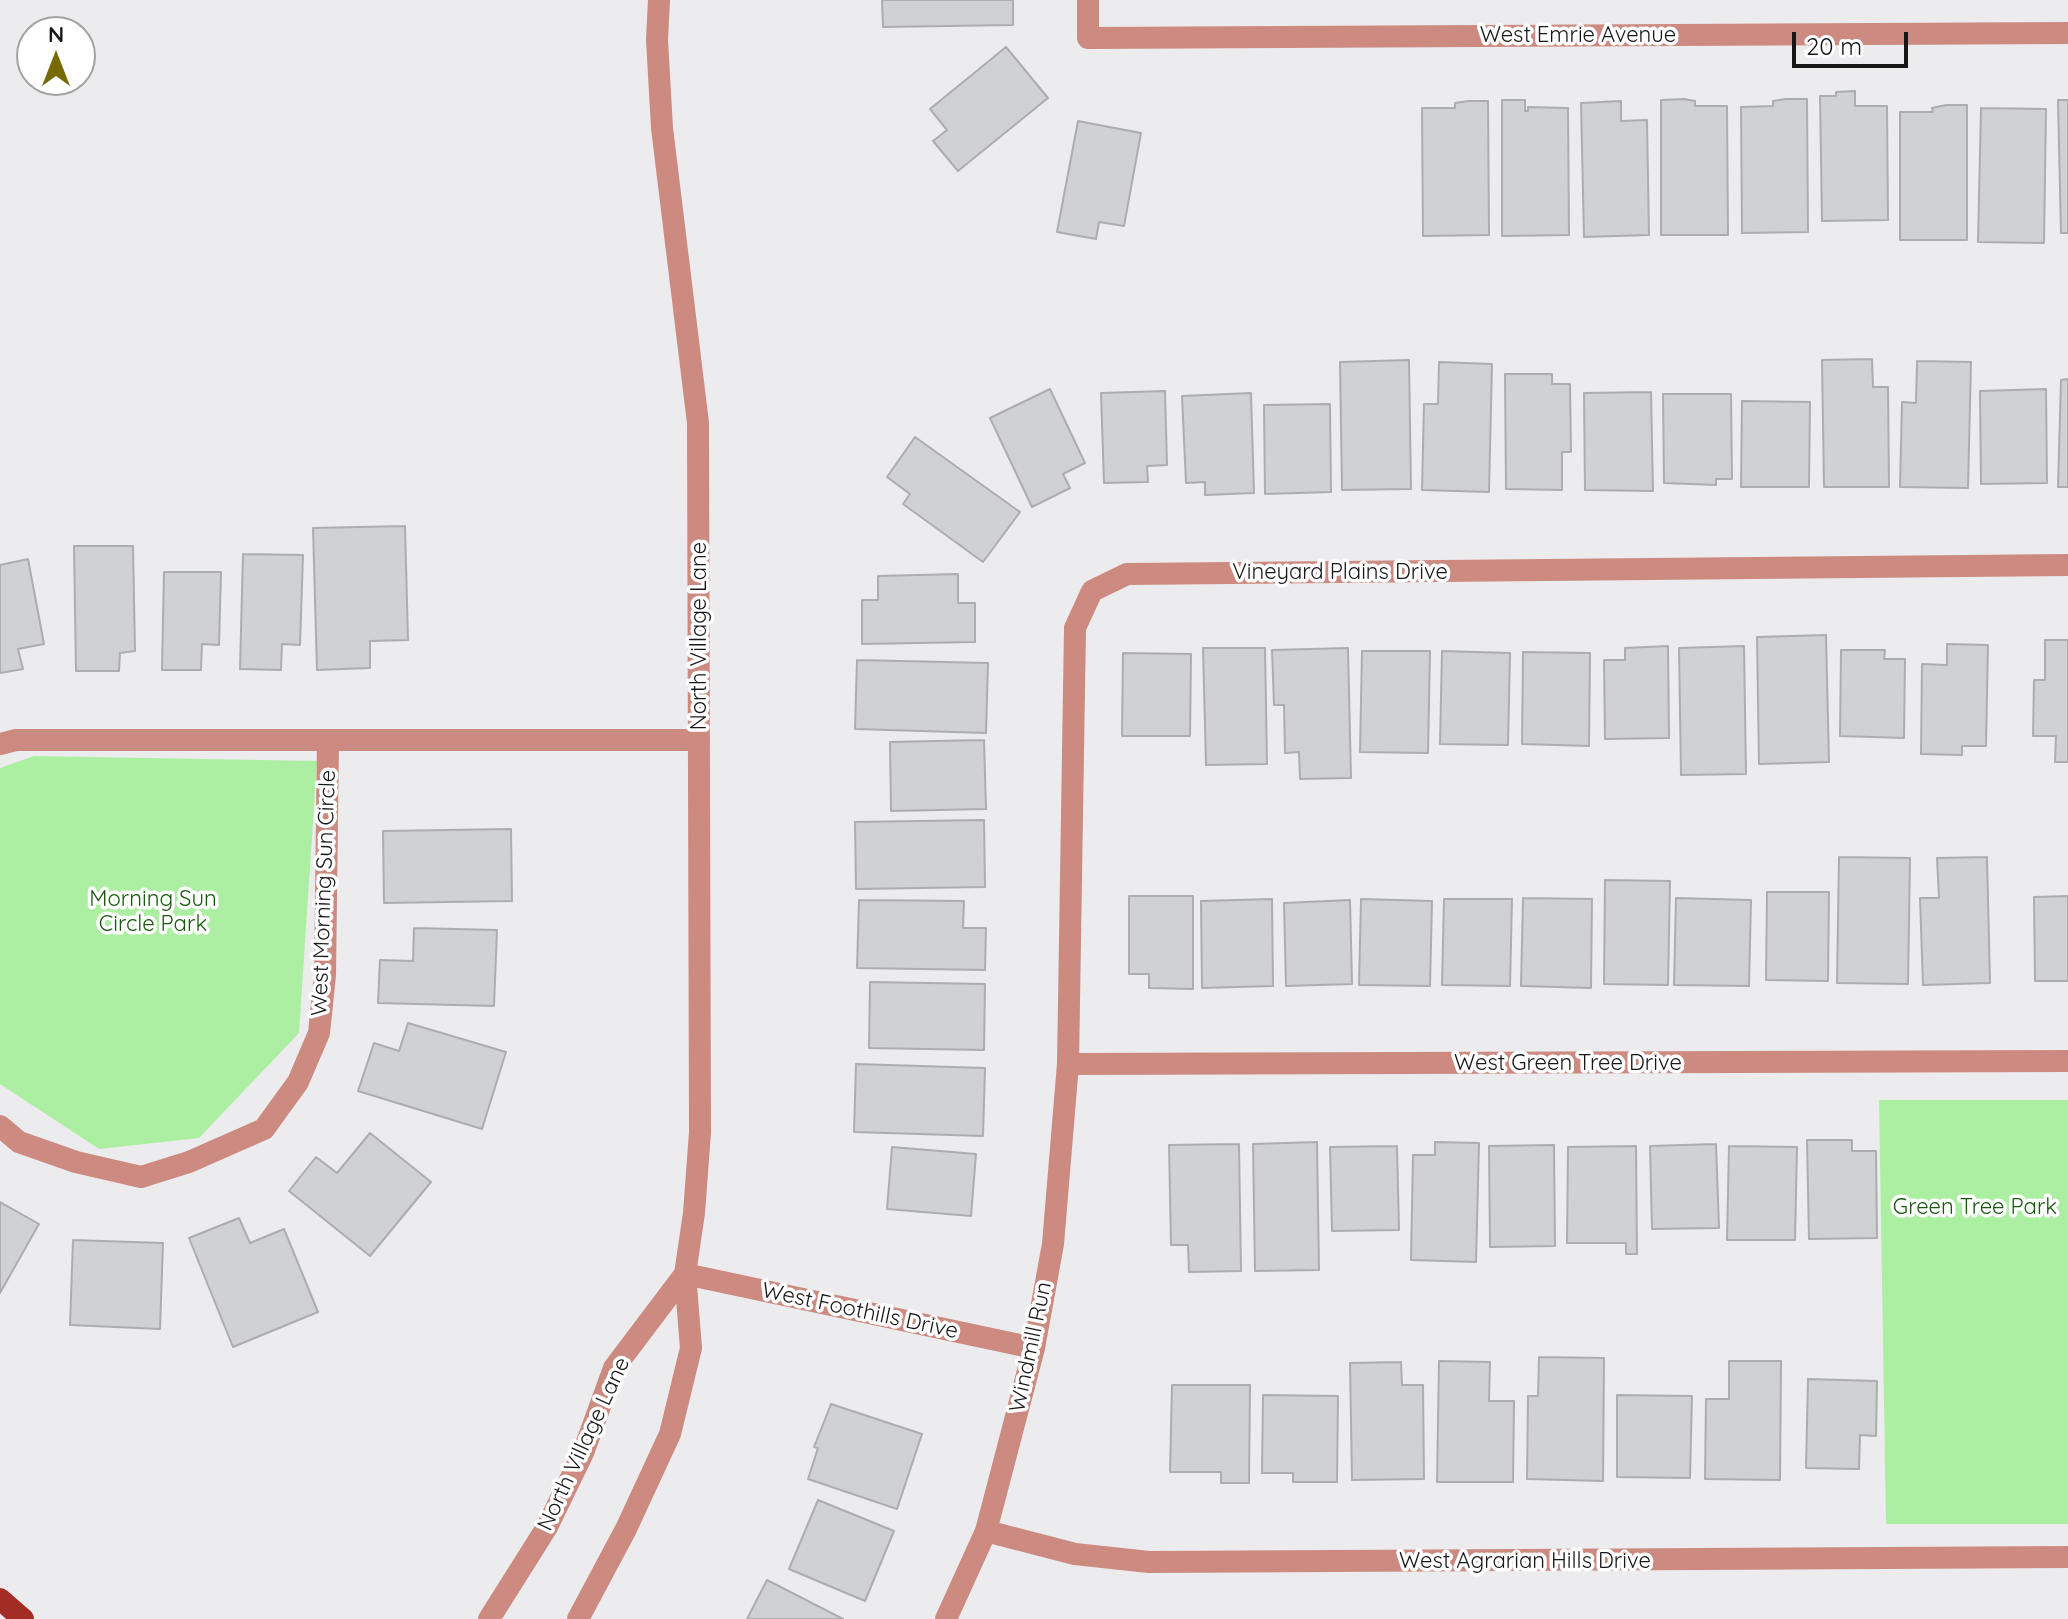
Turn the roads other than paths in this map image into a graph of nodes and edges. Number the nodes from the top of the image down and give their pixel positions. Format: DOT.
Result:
graph roads {
  1 [pos="659,0"];
  2 [pos="1088,0"];
  3 [pos="2068,33"];
  4 [pos="2068,565"];
  5 [pos="328,740"];
  6 [pos="699,740"];
  7 [pos="0,744"];
  8 [pos="2068,1061"];
  9 [pos="1068,1064"];
  10 [pos="0,1126"];
  11 [pos="685,1274"];
  12 [pos="1034,1348"];
  13 [pos="986,1531"];
  14 [pos="2068,1557"];
  15 [pos="0,1599"];
  16 [pos="23,1619"];
  17 [pos="489,1619"];
  18 [pos="578,1619"];
  19 [pos="946,1619"];
  1 -- 6 [label="street, North Village Lane"];
  2 -- 3 [label="street, West Emrie Avenue"];
  4 -- 9 [label="street, Vineyard Plains Drive"];
  5 -- 6 [label="street, West Morning Sun Circle"];
  5 -- 7 [label="street, West Morning Sun Circle"];
  5 -- 10 [label="street, West Morning Sun Circle"];
  6 -- 11 [label="street, North Village Lane"];
  8 -- 9 [label="street, West Green Tree Drive"];
  9 -- 12 [label="street, Windmill Run"];
  11 -- 12 [label="street, West Foothills Drive"];
  11 -- 17 [label="street, North Village Lane"];
  11 -- 18 [label="street, North Village Lane"];
  12 -- 13 [label="street, Windmill Run"];
  13 -- 14 [label="street, West Agrarian Hills Drive"];
  13 -- 19 [label="street, Windmill Run"];
  15 -- 16 [label="main road"];
}
